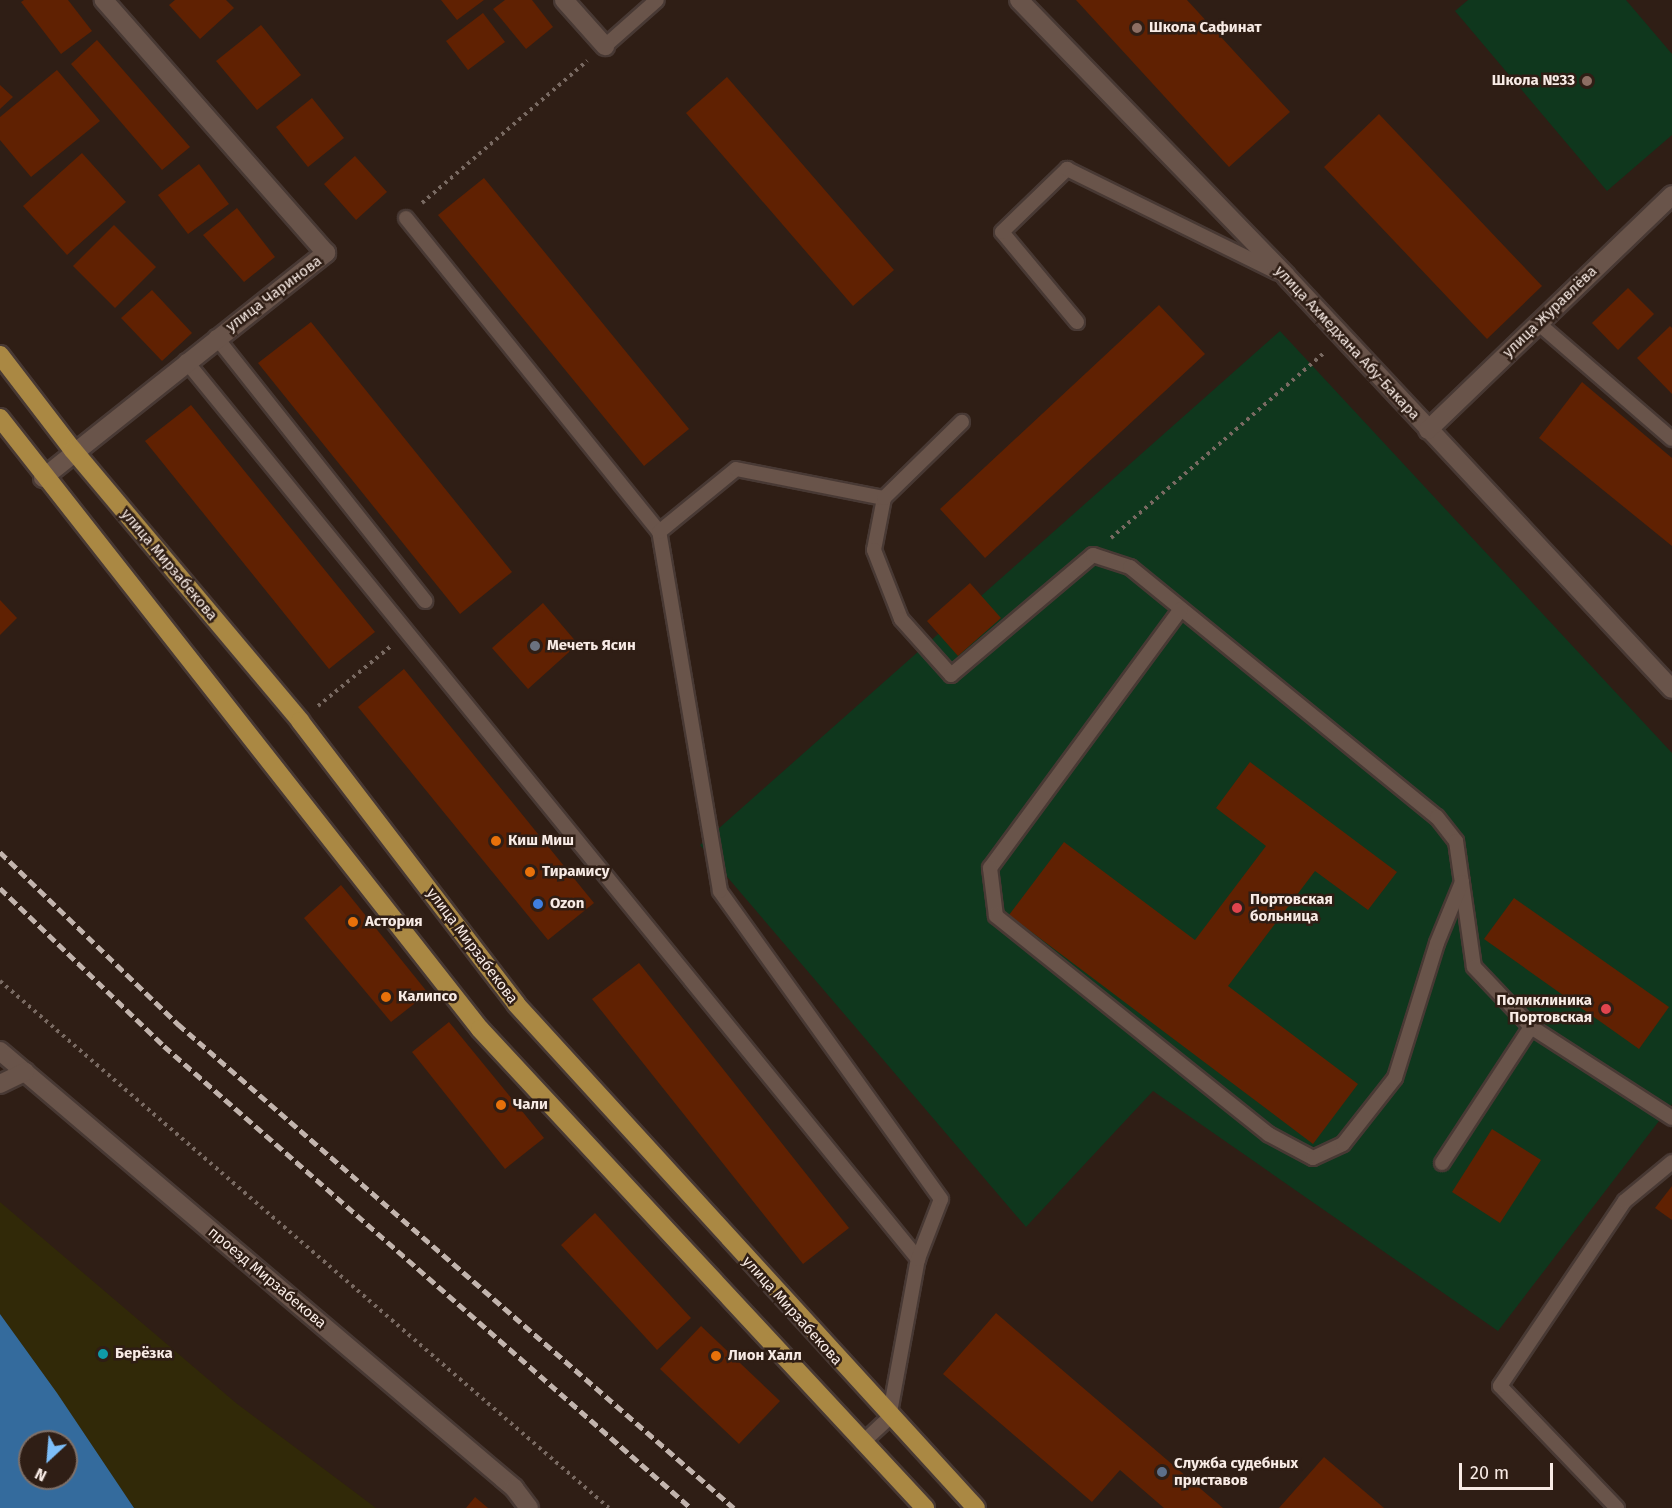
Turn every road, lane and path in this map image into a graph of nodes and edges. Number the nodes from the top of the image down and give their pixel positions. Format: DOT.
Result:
graph roads {
  1 [pos="104,0"];
  2 [pos="564,0"];
  3 [pos="657,0"];
  4 [pos="1019,0"];
  5 [pos="604,46"];
  6 [pos="1672,195"];
  7 [pos="406,218"];
  8 [pos="1286,276"];
  9 [pos="1077,322"];
  10 [pos="1538,323"];
  11 [pos="1342,337"];
  12 [pos="216,338"];
  13 [pos="0,355"];
  14 [pos="186,361"];
  15 [pos="0,418"];
  16 [pos="963,422"];
  17 [pos="1428,430"];
  18 [pos="1672,439"];
  19 [pos="73,450"];
  20 [pos="43,478"];
  21 [pos="884,498"];
  22 [pos="659,532"];
  23 [pos="1093,555"];
  24 [pos="425,601"];
  25 [pos="1181,609"];
  26 [pos="405,634"];
  27 [pos="1672,688"];
  28 [pos="300,721"];
  29 [pos="1463,880"];
  30 [pos="0,981"];
  31 [pos="1531,1027"];
  32 [pos="0,1051"];
  33 [pos="25,1072"];
  34 [pos="0,1084"];
  35 [pos="1672,1118"];
  36 [pos="1672,1162"];
  37 [pos="1442,1163"];
  38 [pos="918,1259"];
  39 [pos="889,1418"];
  40 [pos="862,1443"];
  41 [pos="529,1508"];
  42 [pos="609,1508"];
  43 [pos="925,1508"];
  44 [pos="976,1508"];
  45 [pos="1617,1508"];
  1 -- 12 [label="street, улица Чаринова"];
  2 -- 5 [label="street"];
  3 -- 5 [label="lane"];
  4 -- 8 [label="street, улица Ахмедхана Абу-Бакара"];
  5 -- 7 [label="path"];
  6 -- 10 [label="street, улица Журавлёва"];
  7 -- 22 [label="lane"];
  8 -- 9 [label="lane"];
  8 -- 11 [label="street, улица Ахмедхана Абу-Бакара"];
  10 -- 17 [label="street, улица Журавлёва"];
  10 -- 18 [label="lane"];
  11 -- 17 [label="street, улица Ахмедхана Абу-Бакара"];
  11 -- 23 [label="path"];
  12 -- 14 [label="street, улица Чаринова"];
  12 -- 24 [label="lane"];
  13 -- 19 [label="main road, улица Мирзабекова"];
  14 -- 19 [label="street, улица Чаринова"];
  14 -- 26 [label="lane"];
  15 -- 20 [label="main road"];
  16 -- 21 [label="lane"];
  17 -- 27 [label="street, улица Ахмедхана Абу-Бакара"];
  19 -- 20 [label="street, улица Чаринова"];
  19 -- 28 [label="main road, улица Мирзабекова"];
  20 -- 40 [label="main road"];
  21 -- 22 [label="lane"];
  21 -- 23 [label="lane"];
  22 -- 38 [label="lane"];
  23 -- 25 [label="lane"];
  25 -- 29 [label="lane"];
  25 -- 29 [label="lane"];
  26 -- 28 [label="path"];
  26 -- 38 [label="lane"];
  28 -- 39 [label="main road, улица Мирзабекова"];
  29 -- 31 [label="lane"];
  30 -- 42 [label="path"];
  31 -- 35 [label="lane"];
  31 -- 37 [label="lane"];
  32 -- 33 [label="street, проезд Мирзабекова"];
  33 -- 34 [label="street"];
  33 -- 41 [label="street, проезд Мирзабекова"];
  36 -- 45 [label="lane"];
  38 -- 39 [label="lane"];
  39 -- 40 [label="lane"];
  39 -- 44 [label="main road, улица Мирзабекова"];
  40 -- 43 [label="main road"];
}
